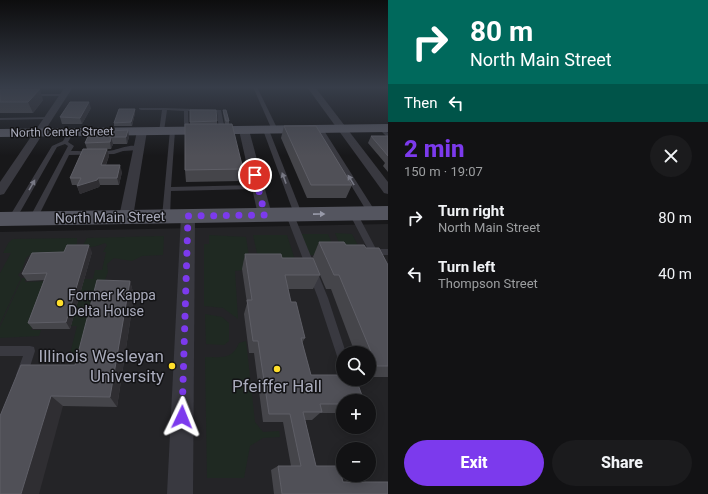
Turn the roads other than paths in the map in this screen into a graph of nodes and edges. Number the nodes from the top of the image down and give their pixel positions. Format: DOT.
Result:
graph roads {
  1 [pos="54,110"];
  2 [pos="165,110"];
  3 [pos="176,110"];
  4 [pos="263,110"];
  5 [pos="329,110"];
  6 [pos="186,111"];
  7 [pos="49,118"];
  8 [pos="0,119"];
  9 [pos="320,129"];
  10 [pos="343,129"];
  11 [pos="222,130"];
  12 [pos="244,130"];
  13 [pos="270,130"];
  14 [pos="142,131"];
  15 [pos="166,131"];
  16 [pos="186,131"];
  17 [pos="386,131"];
  18 [pos="39,132"];
  19 [pos="0,133"];
  20 [pos="68,137"];
  21 [pos="139,148"];
  22 [pos="68,153"];
  23 [pos="258,188"];
  24 [pos="168,189"];
  25 [pos="0,190"];
  26 [pos="388,190"];
  27 [pos="371,213"];
  28 [pos="265,215"];
  29 [pos="294,215"];
  30 [pos="166,216"];
  31 [pos="188,216"];
  32 [pos="126,217"];
  33 [pos="33,218"];
  34 [pos="6,219"];
  35 [pos="373,252"];
  36 [pos="388,252"];
  37 [pos="381,265"];
  38 [pos="339,346"];
  39 [pos="0,351"];
  40 [pos="18,385"];
  41 [pos="180,494"];
  1 -- 7 [label="street"];
  2 -- 15 [label="lane"];
  3 -- 6 [label="lane"];
  4 -- 13 [label="lane"];
  5 -- 10 [label="street"];
  6 -- 11 [label="lane"];
  6 -- 16 [label="lane"];
  7 -- 8 [label="lane"];
  7 -- 18 [label="street"];
  9 -- 10 [label="main road, North Center Street"];
  9 -- 13 [label="main road, North Center Street"];
  27 -- 9 [label="lane, one-way"];
  10 -- 17 [label="main road, North Center Street"];
  10 -- 26 [label="street"];
  11 -- 12 [label="main road, North Center Street"];
  11 -- 16 [label="main road, North Center Street"];
  12 -- 13 [label="main road, North Center Street"];
  12 -- 23 [label="street"];
  29 -- 13 [label="lane, one-way"];
  14 -- 15 [label="main road, North Center Street"];
  14 -- 20 [label="main road, North Center Street"];
  14 -- 21 [label="street"];
  15 -- 16 [label="main road, North Center Street"];
  15 -- 24 [label="lane"];
  18 -- 19 [label="main road, North Center Street"];
  18 -- 20 [label="main road, North Center Street"];
  18 -- 25 [label="street"];
  20 -- 22 [label="lane"];
  34 -- 20 [label="lane, one-way"];
  21 -- 22 [label="lane"];
  21 -- 32 [label="street"];
  22 -- 33 [label="lane"];
  23 -- 24 [label="lane"];
  23 -- 28 [label="street"];
  24 -- 30 [label="lane"];
  29 -- 27 [label="main road, North Main Street, one-way"];
  27 -- 35 [label="lane"];
  28 -- 29 [label="main road, North Main Street"];
  28 -- 31 [label="main road, North Main Street"];
  29 -- 38 [label="lane"];
  30 -- 31 [label="main road, North Main Street"];
  30 -- 32 [label="main road, North Main Street"];
  31 -- 41 [label="street"];
  32 -- 33 [label="main road, North Main Street"];
  33 -- 34 [label="main road, North Main Street"];
  35 -- 36 [label="lane"];
  35 -- 37 [label="lane"];
  39 -- 40 [label="lane"];
}
